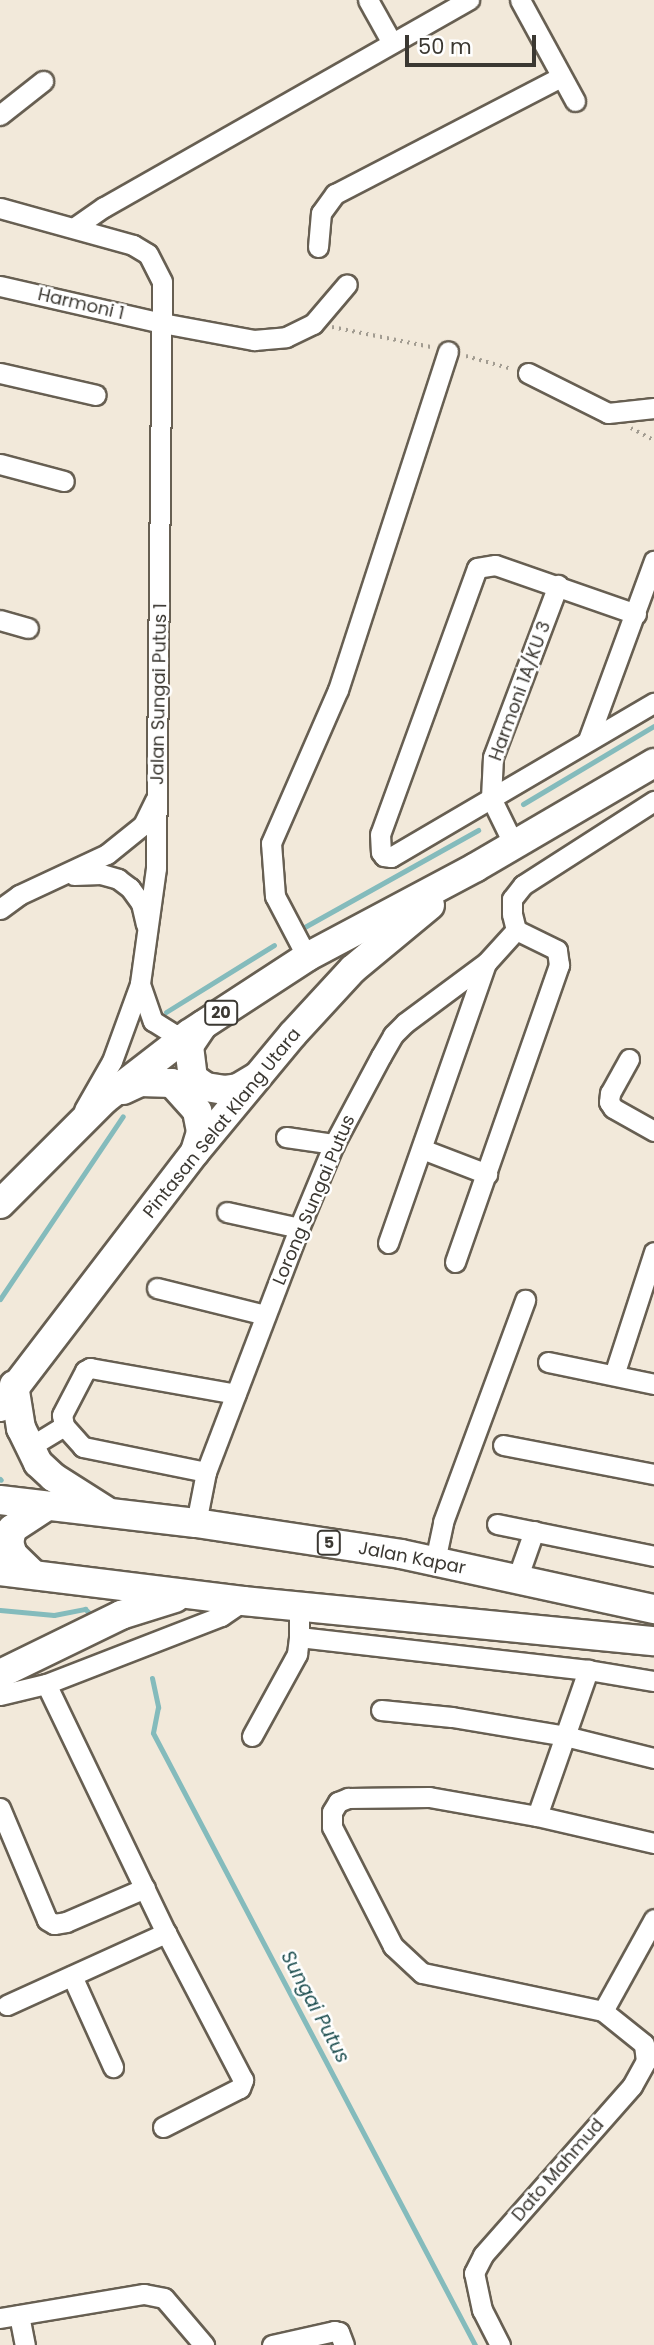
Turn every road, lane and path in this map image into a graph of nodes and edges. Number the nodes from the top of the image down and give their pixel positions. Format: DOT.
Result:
graph roads {
  1 [pos="368,0"];
  2 [pos="469,0"];
  3 [pos="520,0"];
  4 [pos="393,43"];
  5 [pos="561,76"];
  6 [pos="43,80"];
  7 [pos="575,101"];
  8 [pos="0,115"];
  9 [pos="0,208"];
  10 [pos="75,227"];
  11 [pos="318,247"];
  12 [pos="347,284"];
  13 [pos="0,286"];
  14 [pos="162,323"];
  15 [pos="313,324"];
  16 [pos="448,351"];
  17 [pos="0,373"];
  18 [pos="528,373"];
  19 [pos="96,395"];
  20 [pos="654,408"];
  21 [pos="0,464"];
  22 [pos="65,481"];
  23 [pos="654,561"];
  24 [pos="558,585"];
  25 [pos="636,614"];
  26 [pos="0,620"];
  27 [pos="28,628"];
  28 [pos="654,703"];
  29 [pos="588,740"];
  30 [pos="654,763"];
  31 [pos="158,787"];
  32 [pos="491,799"];
  33 [pos="654,801"];
  34 [pos="514,845"];
  35 [pos="475,867"];
  36 [pos="49,880"];
  37 [pos="0,909"];
  38 [pos="516,930"];
  39 [pos="148,935"];
  40 [pos="307,957"];
  41 [pos="487,962"];
  42 [pos="140,984"];
  43 [pos="196,1029"];
  44 [pos="629,1059"];
  45 [pos="265,1072"];
  46 [pos="105,1099"];
  47 [pos="654,1131"];
  48 [pos="72,1132"];
  49 [pos="286,1137"];
  50 [pos="334,1144"];
  51 [pos="422,1149"];
  52 [pos="195,1153"];
  53 [pos="487,1174"];
  54 [pos="0,1204"];
  55 [pos="227,1212"];
  56 [pos="299,1228"];
  57 [pos="388,1243"];
  58 [pos="654,1252"];
  59 [pos="454,1262"];
  60 [pos="157,1288"];
  61 [pos="525,1300"];
  62 [pos="265,1315"];
  63 [pos="548,1362"];
  64 [pos="614,1375"];
  65 [pos="654,1384"];
  66 [pos="236,1394"];
  67 [pos="7,1396"];
  68 [pos="64,1426"];
  69 [pos="503,1445"];
  70 [pos="28,1448"];
  71 [pos="206,1472"];
  72 [pos="654,1474"];
  73 [pos="0,1500"];
  74 [pos="47,1506"];
  75 [pos="110,1513"];
  76 [pos="196,1523"];
  77 [pos="497,1524"];
  78 [pos="534,1531"];
  79 [pos="654,1556"];
  80 [pos="435,1561"];
  81 [pos="0,1572"];
  82 [pos="33,1574"];
  83 [pos="517,1579"];
  84 [pos="184,1595"];
  85 [pos="243,1601"];
  86 [pos="299,1607"];
  87 [pos="654,1609"];
  88 [pos="299,1637"];
  89 [pos="654,1641"];
  90 [pos="588,1670"];
  91 [pos="0,1674"];
  92 [pos="654,1681"];
  93 [pos="46,1684"];
  94 [pos="0,1695"];
  95 [pos="381,1710"];
  96 [pos="252,1736"];
  97 [pos="565,1736"];
  98 [pos="654,1758"];
  99 [pos="0,1808"];
  100 [pos="537,1816"];
  101 [pos="654,1843"];
  102 [pos="145,1888"];
  103 [pos="654,1919"];
  104 [pos="166,1933"];
  105 [pos="72,1976"];
  106 [pos="8,2005"];
  107 [pos="603,2011"];
  108 [pos="650,2047"];
  109 [pos="113,2067"];
  110 [pos="163,2127"];
  111 [pos="10,2317"];
  112 [pos="25,2345"];
  113 [pos="204,2345"];
  114 [pos="272,2345"];
  115 [pos="344,2345"];
  116 [pos="500,2345"];
  1 -- 4 [label="street"];
  2 -- 4 [label="street"];
  3 -- 5 [label="street"];
  4 -- 10 [label="street"];
  5 -- 7 [label="street"];
  5 -- 11 [label="street"];
  6 -- 8 [label="street"];
  9 -- 10 [label="street, Jalan Sungai Putus 1"];
  10 -- 14 [label="street, Jalan Sungai Putus 1"];
  12 -- 15 [label="street"];
  13 -- 14 [label="street, Harmoni 1"];
  14 -- 15 [label="street, Harmoni 1"];
  14 -- 31 [label="street, Jalan Sungai Putus 1"];
  15 -- 16 [label="path"];
  16 -- 18 [label="path"];
  16 -- 40 [label="street"];
  17 -- 19 [label="street"];
  18 -- 20 [label="street"];
  21 -- 22 [label="street"];
  23 -- 25 [label="street"];
  24 -- 25 [label="street"];
  24 -- 32 [label="street, Harmoni 1A/KU 3"];
  24 -- 32 [label="street"];
  25 -- 29 [label="street"];
  26 -- 27 [label="street"];
  28 -- 29 [label="street"];
  29 -- 32 [label="street"];
  30 -- 34 [label="highway, Pintasan Selat Klang Utara / 20"];
  31 -- 36 [label="street"];
  31 -- 39 [label="street, Jalan Sungai Putus 1"];
  32 -- 34 [label="street"];
  33 -- 38 [label="street"];
  34 -- 35 [label="highway, Pintasan Selat Klang Utara / 20"];
  35 -- 40 [label="highway, Pintasan Selat Klang Utara / 20"];
  35 -- 45 [label="highway, Pintasan Selat Klang Utara / 20"];
  36 -- 37 [label="street"];
  36 -- 39 [label="street"];
  38 -- 41 [label="street, Lorong Sungai Putus"];
  38 -- 53 [label="street"];
  39 -- 42 [label="street, Jalan Sungai Putus 1"];
  40 -- 43 [label="highway, Pintasan Selat Klang Utara / 20"];
  41 -- 50 [label="street, Lorong Sungai Putus"];
  41 -- 51 [label="street"];
  42 -- 43 [label="street, Jalan Sungai Putus 1"];
  42 -- 48 [label="street"];
  43 -- 45 [label="highway"];
  43 -- 46 [label="highway, Pintasan Selat Klang Utara / 20"];
  44 -- 47 [label="street"];
  45 -- 52 [label="highway, Pintasan Selat Klang Utara / 20"];
  46 -- 48 [label="highway, Pintasan Selat Klang Utara / 20"];
  46 -- 52 [label="highway"];
  48 -- 54 [label="highway, Pintasan Selat Klang Utara / 20"];
  49 -- 50 [label="street"];
  50 -- 56 [label="street, Lorong Sungai Putus"];
  51 -- 53 [label="street"];
  51 -- 57 [label="street"];
  52 -- 67 [label="highway, Pintasan Selat Klang Utara / 20"];
  53 -- 59 [label="street"];
  55 -- 56 [label="street"];
  56 -- 62 [label="street, Lorong Sungai Putus"];
  58 -- 64 [label="street"];
  60 -- 62 [label="street"];
  61 -- 80 [label="street"];
  62 -- 66 [label="street, Lorong Sungai Putus"];
  63 -- 64 [label="street"];
  64 -- 65 [label="street"];
  66 -- 68 [label="street"];
  66 -- 71 [label="street, Lorong Sungai Putus"];
  67 -- 70 [label="highway"];
  68 -- 70 [label="street"];
  68 -- 71 [label="street"];
  69 -- 72 [label="street"];
  70 -- 75 [label="highway"];
  71 -- 76 [label="street, Lorong Sungai Putus"];
  73 -- 74 [label="highway, Jalan Kapar / 5"];
  74 -- 75 [label="highway, Jalan Kapar / 5"];
  74 -- 82 [label="highway"];
  75 -- 76 [label="highway, Jalan Kapar / 5"];
  76 -- 80 [label="highway, Jalan Kapar / 5"];
  77 -- 78 [label="street"];
  78 -- 79 [label="street"];
  78 -- 83 [label="street"];
  80 -- 83 [label="highway, Jalan Kapar / 5"];
  81 -- 82 [label="highway"];
  82 -- 84 [label="highway"];
  83 -- 87 [label="highway, Jalan Kapar / 5"];
  84 -- 85 [label="highway"];
  84 -- 91 [label="highway"];
  85 -- 86 [label="highway"];
  85 -- 93 [label="street"];
  86 -- 88 [label="street"];
  86 -- 89 [label="highway"];
  88 -- 90 [label="street"];
  88 -- 96 [label="street"];
  90 -- 92 [label="street"];
  90 -- 97 [label="street"];
  93 -- 94 [label="street"];
  93 -- 102 [label="street"];
  95 -- 97 [label="street"];
  97 -- 98 [label="street"];
  97 -- 100 [label="street"];
  99 -- 102 [label="street"];
  100 -- 101 [label="street"];
  100 -- 107 [label="street"];
  102 -- 104 [label="street"];
  103 -- 107 [label="street"];
  104 -- 105 [label="street"];
  104 -- 110 [label="street"];
  105 -- 106 [label="street"];
  105 -- 109 [label="street"];
  107 -- 108 [label="street, Dato Mahmud"];
  108 -- 116 [label="street, Dato Mahmud"];
  111 -- 112 [label="street"];
  111 -- 113 [label="street"];
  114 -- 115 [label="street"];
}
